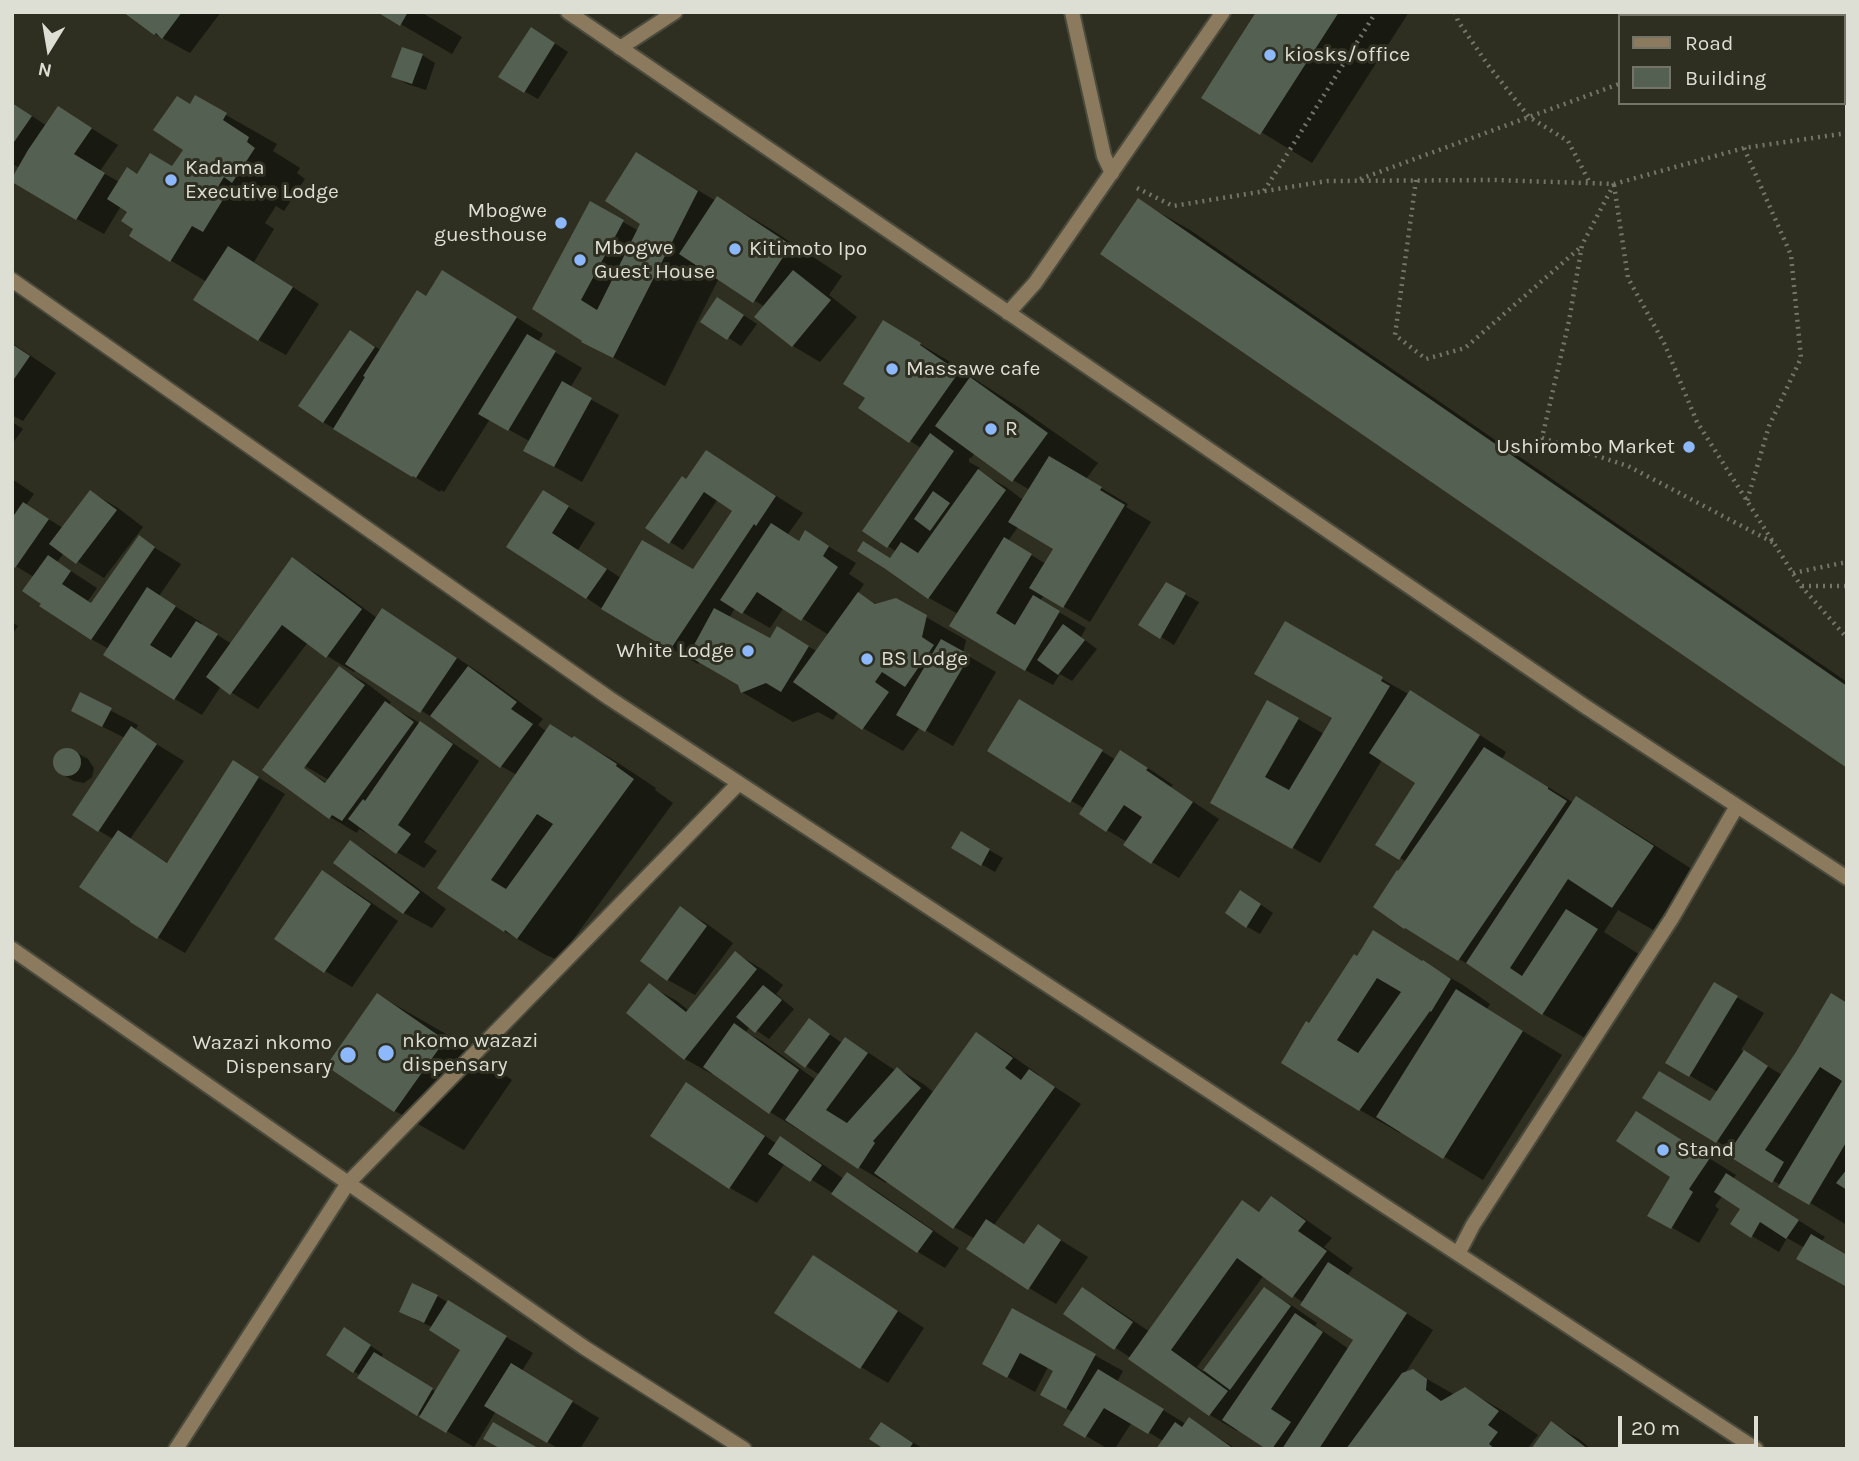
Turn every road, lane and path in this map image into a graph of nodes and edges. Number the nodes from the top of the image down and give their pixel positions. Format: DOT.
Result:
graph roads {
  1 [pos="568,12"];
  2 [pos="675,12"];
  3 [pos="1072,12"];
  4 [pos="1223,12"];
  5 [pos="1376,12"];
  6 [pos="1455,12"];
  7 [pos="620,48"];
  8 [pos="1618,84"];
  9 [pos="1529,117"];
  10 [pos="1846,134"];
  11 [pos="1744,148"];
  12 [pos="1112,173"];
  13 [pos="1416,180"];
  14 [pos="1356,181"];
  15 [pos="1590,183"];
  16 [pos="1614,184"];
  17 [pos="1264,191"];
  18 [pos="1582,245"];
  19 [pos="12,280"];
  20 [pos="1008,313"];
  21 [pos="1747,501"];
  22 [pos="1774,543"];
  23 [pos="1847,562"];
  24 [pos="1793,573"];
  25 [pos="1801,586"];
  26 [pos="1847,586"];
  27 [pos="1847,638"];
  28 [pos="739,783"];
  29 [pos="1737,806"];
  30 [pos="1847,878"];
  31 [pos="12,949"];
  32 [pos="348,1183"];
  33 [pos="1458,1254"];
  34 [pos="176,1449"];
  35 [pos="744,1449"];
  36 [pos="1755,1449"];
  1 -- 7 [label="street"];
  2 -- 7 [label="street"];
  3 -- 12 [label="street"];
  4 -- 12 [label="street"];
  5 -- 17 [label="path"];
  6 -- 9 [label="path"];
  7 -- 20 [label="street"];
  8 -- 9 [label="path"];
  9 -- 14 [label="path"];
  9 -- 15 [label="path"];
  10 -- 11 [label="path"];
  11 -- 16 [label="path"];
  11 -- 21 [label="path"];
  12 -- 17 [label="path"];
  12 -- 20 [label="street"];
  13 -- 14 [label="path"];
  13 -- 15 [label="path"];
  13 -- 18 [label="path"];
  14 -- 17 [label="path"];
  15 -- 16 [label="path"];
  16 -- 18 [label="path"];
  16 -- 21 [label="path"];
  18 -- 22 [label="path"];
  19 -- 28 [label="street"];
  20 -- 29 [label="street"];
  21 -- 22 [label="path"];
  22 -- 24 [label="path"];
  23 -- 24 [label="path"];
  24 -- 25 [label="path"];
  25 -- 26 [label="path"];
  25 -- 27 [label="path"];
  28 -- 32 [label="street"];
  28 -- 33 [label="street"];
  29 -- 30 [label="street"];
  29 -- 33 [label="street"];
  31 -- 32 [label="street"];
  32 -- 34 [label="street"];
  32 -- 35 [label="street"];
  33 -- 36 [label="street"];
}
